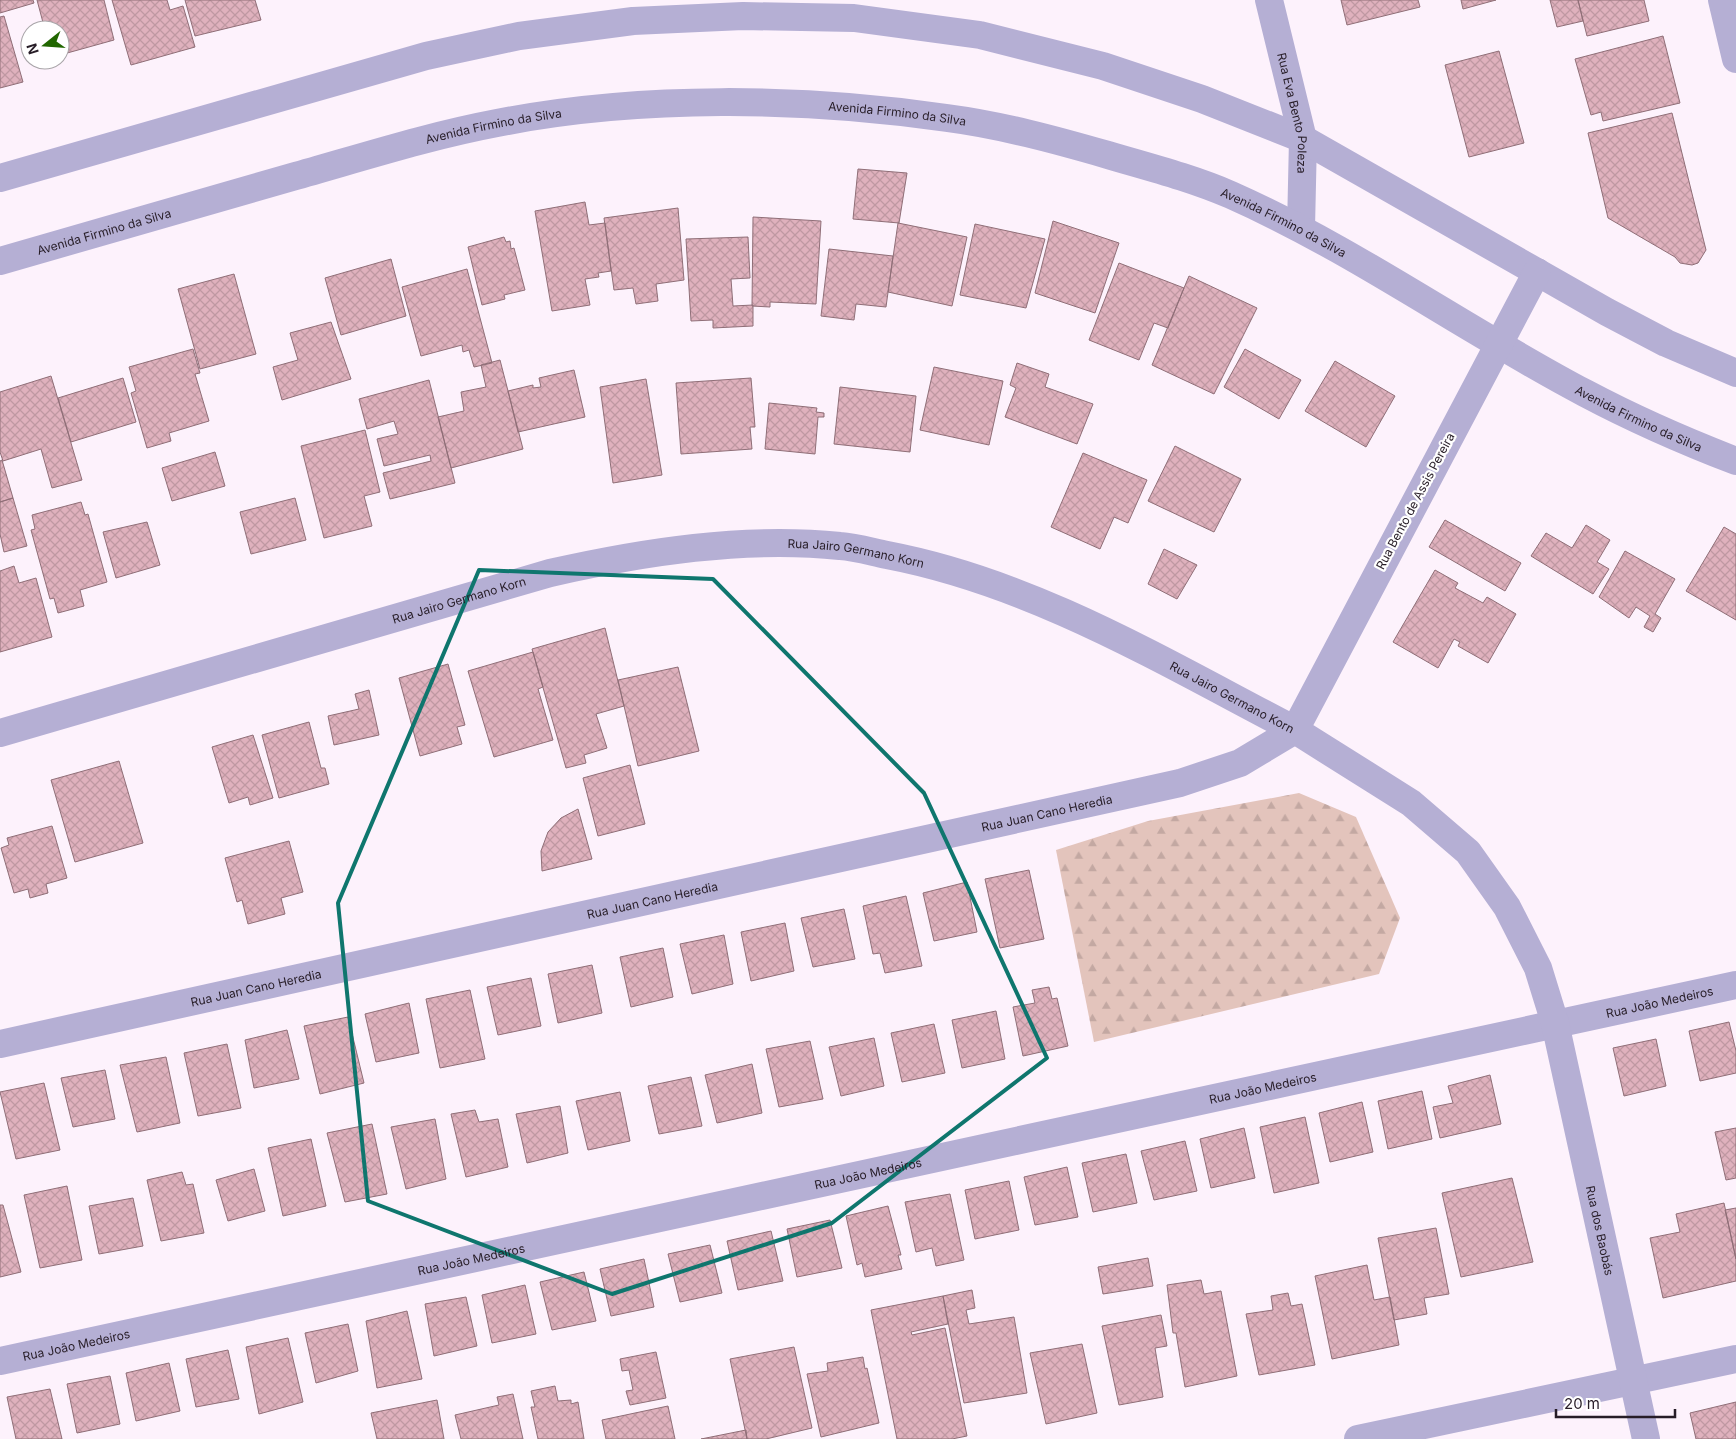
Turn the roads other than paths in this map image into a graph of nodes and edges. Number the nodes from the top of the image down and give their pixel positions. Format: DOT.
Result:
graph roads {
  1 [pos="1269,0"];
  2 [pos="1722,0"];
  3 [pos="1736,59"];
  4 [pos="1303,139"];
  5 [pos="0,178"];
  6 [pos="1301,228"];
  7 [pos="0,262"];
  8 [pos="1536,272"];
  9 [pos="1498,344"];
  10 [pos="1736,373"];
  11 [pos="1736,461"];
  12 [pos="1295,730"];
  13 [pos="0,733"];
  14 [pos="1736,985"];
  15 [pos="1555,1023"];
  16 [pos="0,1044"];
  17 [pos="1736,1359"];
  18 [pos="0,1361"];
  19 [pos="1634,1381"];
  20 [pos="1358,1439"];
  21 [pos="1646,1439"];
  1 -- 4 [label="street, Rua Eva Bento Poleza"];
  2 -- 3 [label="street"];
  4 -- 5 [label="street"];
  4 -- 6 [label="street, Rua Eva Bento Poleza"];
  4 -- 8 [label="street"];
  6 -- 7 [label="street, Avenida Firmino da Silva"];
  6 -- 9 [label="street, Avenida Firmino da Silva"];
  8 -- 9 [label="street, Rua Bento de Assis Pereira"];
  8 -- 10 [label="street"];
  9 -- 11 [label="street, Avenida Firmino da Silva"];
  9 -- 12 [label="street, Rua Bento de Assis Pereira"];
  12 -- 13 [label="street, Rua Jairo Germano Korn"];
  12 -- 15 [label="street, Rua Jairo Germano Korn"];
  12 -- 16 [label="street, Rua Juan Cano Heredia"];
  14 -- 15 [label="street, Rua João Medeiros"];
  15 -- 18 [label="street, Rua João Medeiros"];
  15 -- 19 [label="street, Rua dos Baobás"];
  17 -- 19 [label="street"];
  19 -- 20 [label="street"];
  19 -- 21 [label="street, Rua dos Baobás"];
}
